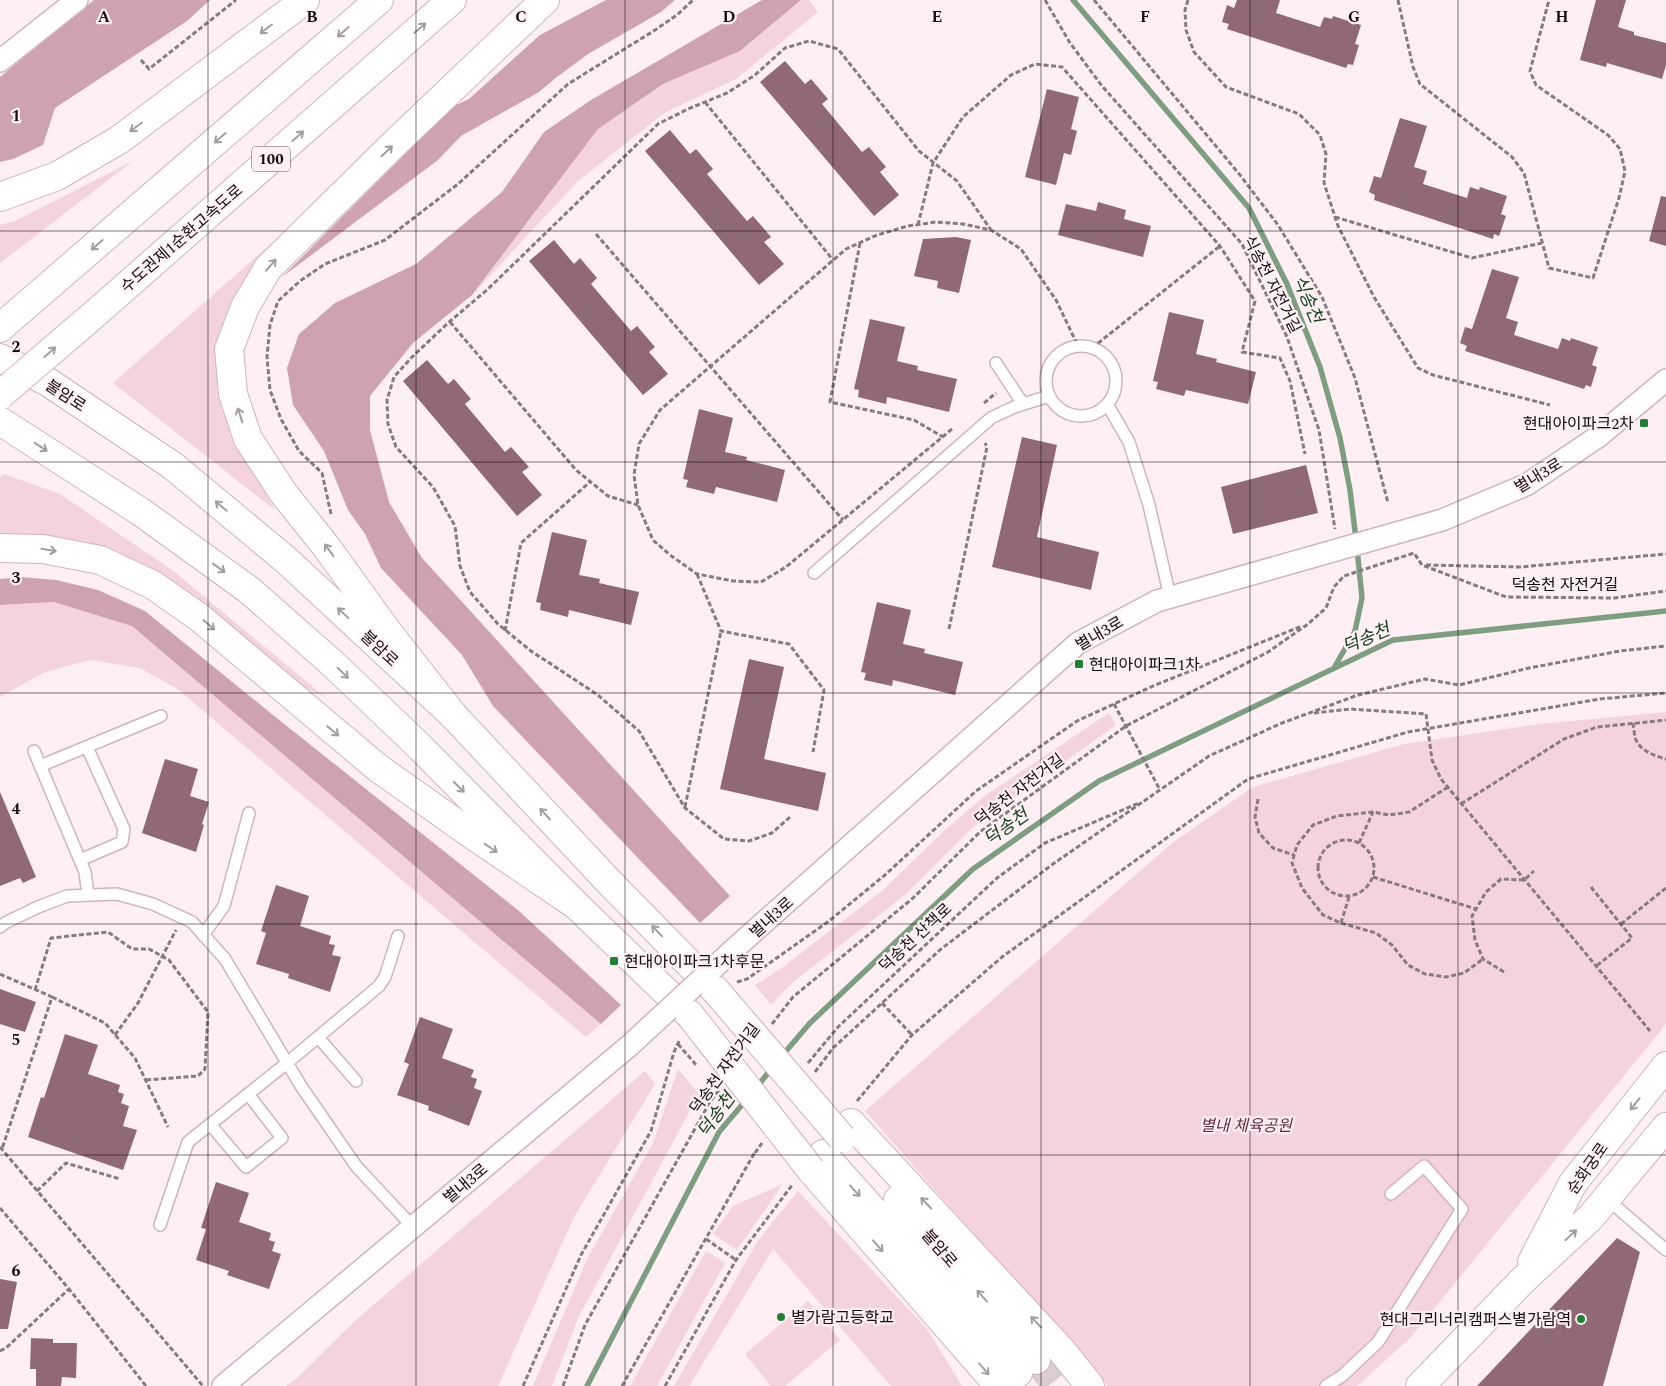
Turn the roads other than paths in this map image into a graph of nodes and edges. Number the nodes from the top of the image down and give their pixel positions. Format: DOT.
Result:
graph roads {
  1 [pos="76,0"];
  2 [pos="304,0"];
  3 [pos="379,0"];
  4 [pos="452,0"];
  5 [pos="545,0"];
  6 [pos="0,61"];
  7 [pos="0,197"];
  8 [pos="0,328"];
  9 [pos="0,358"];
  10 [pos="996,363"];
  11 [pos="1666,380"];
  12 [pos="0,395"];
  13 [pos="1050,396"];
  14 [pos="1023,404"];
  15 [pos="1107,404"];
  16 [pos="0,421"];
  17 [pos="0,548"];
  18 [pos="814,573"];
  19 [pos="1170,597"];
  20 [pos="452,715"];
  21 [pos="161,716"];
  22 [pos="87,747"];
  23 [pos="34,751"];
  24 [pos="40,766"];
  25 [pos="250,813"];
  26 [pos="80,860"];
  27 [pos="88,895"];
  28 [pos="576,905"];
  29 [pos="0,927"];
  30 [pos="204,935"];
  31 [pos="398,936"];
  32 [pos="318,1036"];
  33 [pos="287,1063"];
  34 [pos="1666,1066"];
  35 [pos="356,1081"];
  36 [pos="248,1094"];
  37 [pos="210,1124"];
  38 [pos="1666,1127"];
  39 [pos="834,1140"];
  40 [pos="1391,1194"];
  41 [pos="1606,1198"];
  42 [pos="160,1226"];
  43 [pos="413,1227"];
  44 [pos="1666,1250"];
  45 [pos="1523,1280"];
  46 [pos="1062,1351"];
  47 [pos="1018,1373"];
  48 [pos="223,1386"];
  49 [pos="1066,1386"];
  50 [pos="1090,1386"];
  51 [pos="1326,1386"];
  52 [pos="1420,1386"];
  1 -- 6 [label="street"];
  2 -- 7 [label="main road, one-way"];
  3 -- 8 [label="main road, one-way"];
  12 -- 4 [label="main road, 수도권제1순환고속도로 / 100, one-way, bridge"];
  20 -- 5 [label="main road, one-way"];
  20 -- 9 [label="main road, 불암로, one-way"];
  10 -- 14 [label="lane"];
  11 -- 19 [label="street, 별내3로"];
  13 -- 14 [label="lane"];
  13 -- 15 [label="lane"];
  13 -- 15 [label="lane"];
  14 -- 18 [label="lane"];
  15 -- 19 [label="lane"];
  16 -- 28 [label="main road, one-way"];
  17 -- 28 [label="main road, one-way"];
  19 -- 43 [label="street, 별내3로, bridge"];
  39 -- 20 [label="main road, 불암로, one-way, bridge"];
  21 -- 22 [label="lane"];
  22 -- 24 [label="lane"];
  22 -- 26 [label="lane"];
  23 -- 24 [label="lane"];
  24 -- 26 [label="lane"];
  25 -- 30 [label="lane"];
  26 -- 27 [label="lane"];
  27 -- 29 [label="lane"];
  27 -- 30 [label="lane"];
  28 -- 39 [label="main road, bridge"];
  30 -- 33 [label="lane"];
  31 -- 32 [label="lane"];
  32 -- 33 [label="lane"];
  32 -- 35 [label="lane"];
  33 -- 36 [label="lane"];
  33 -- 43 [label="lane"];
  34 -- 45 [label="main road, 순화궁로, one-way"];
  36 -- 37 [label="lane"];
  36 -- 37 [label="lane"];
  37 -- 42 [label="lane"];
  38 -- 41 [label="main road, 순화궁로"];
  46 -- 39 [label="main road, one-way"];
  39 -- 47 [label="main road, 불암로"];
  40 -- 51 [label="lane"];
  41 -- 44 [label="lane"];
  45 -- 41 [label="main road, 순화궁로, one-way"];
  43 -- 48 [label="street, 별내3로"];
  45 -- 52 [label="main road, 순화궁로"];
  46 -- 49 [label="main road"];
  46 -- 50 [label="main road"];
}
